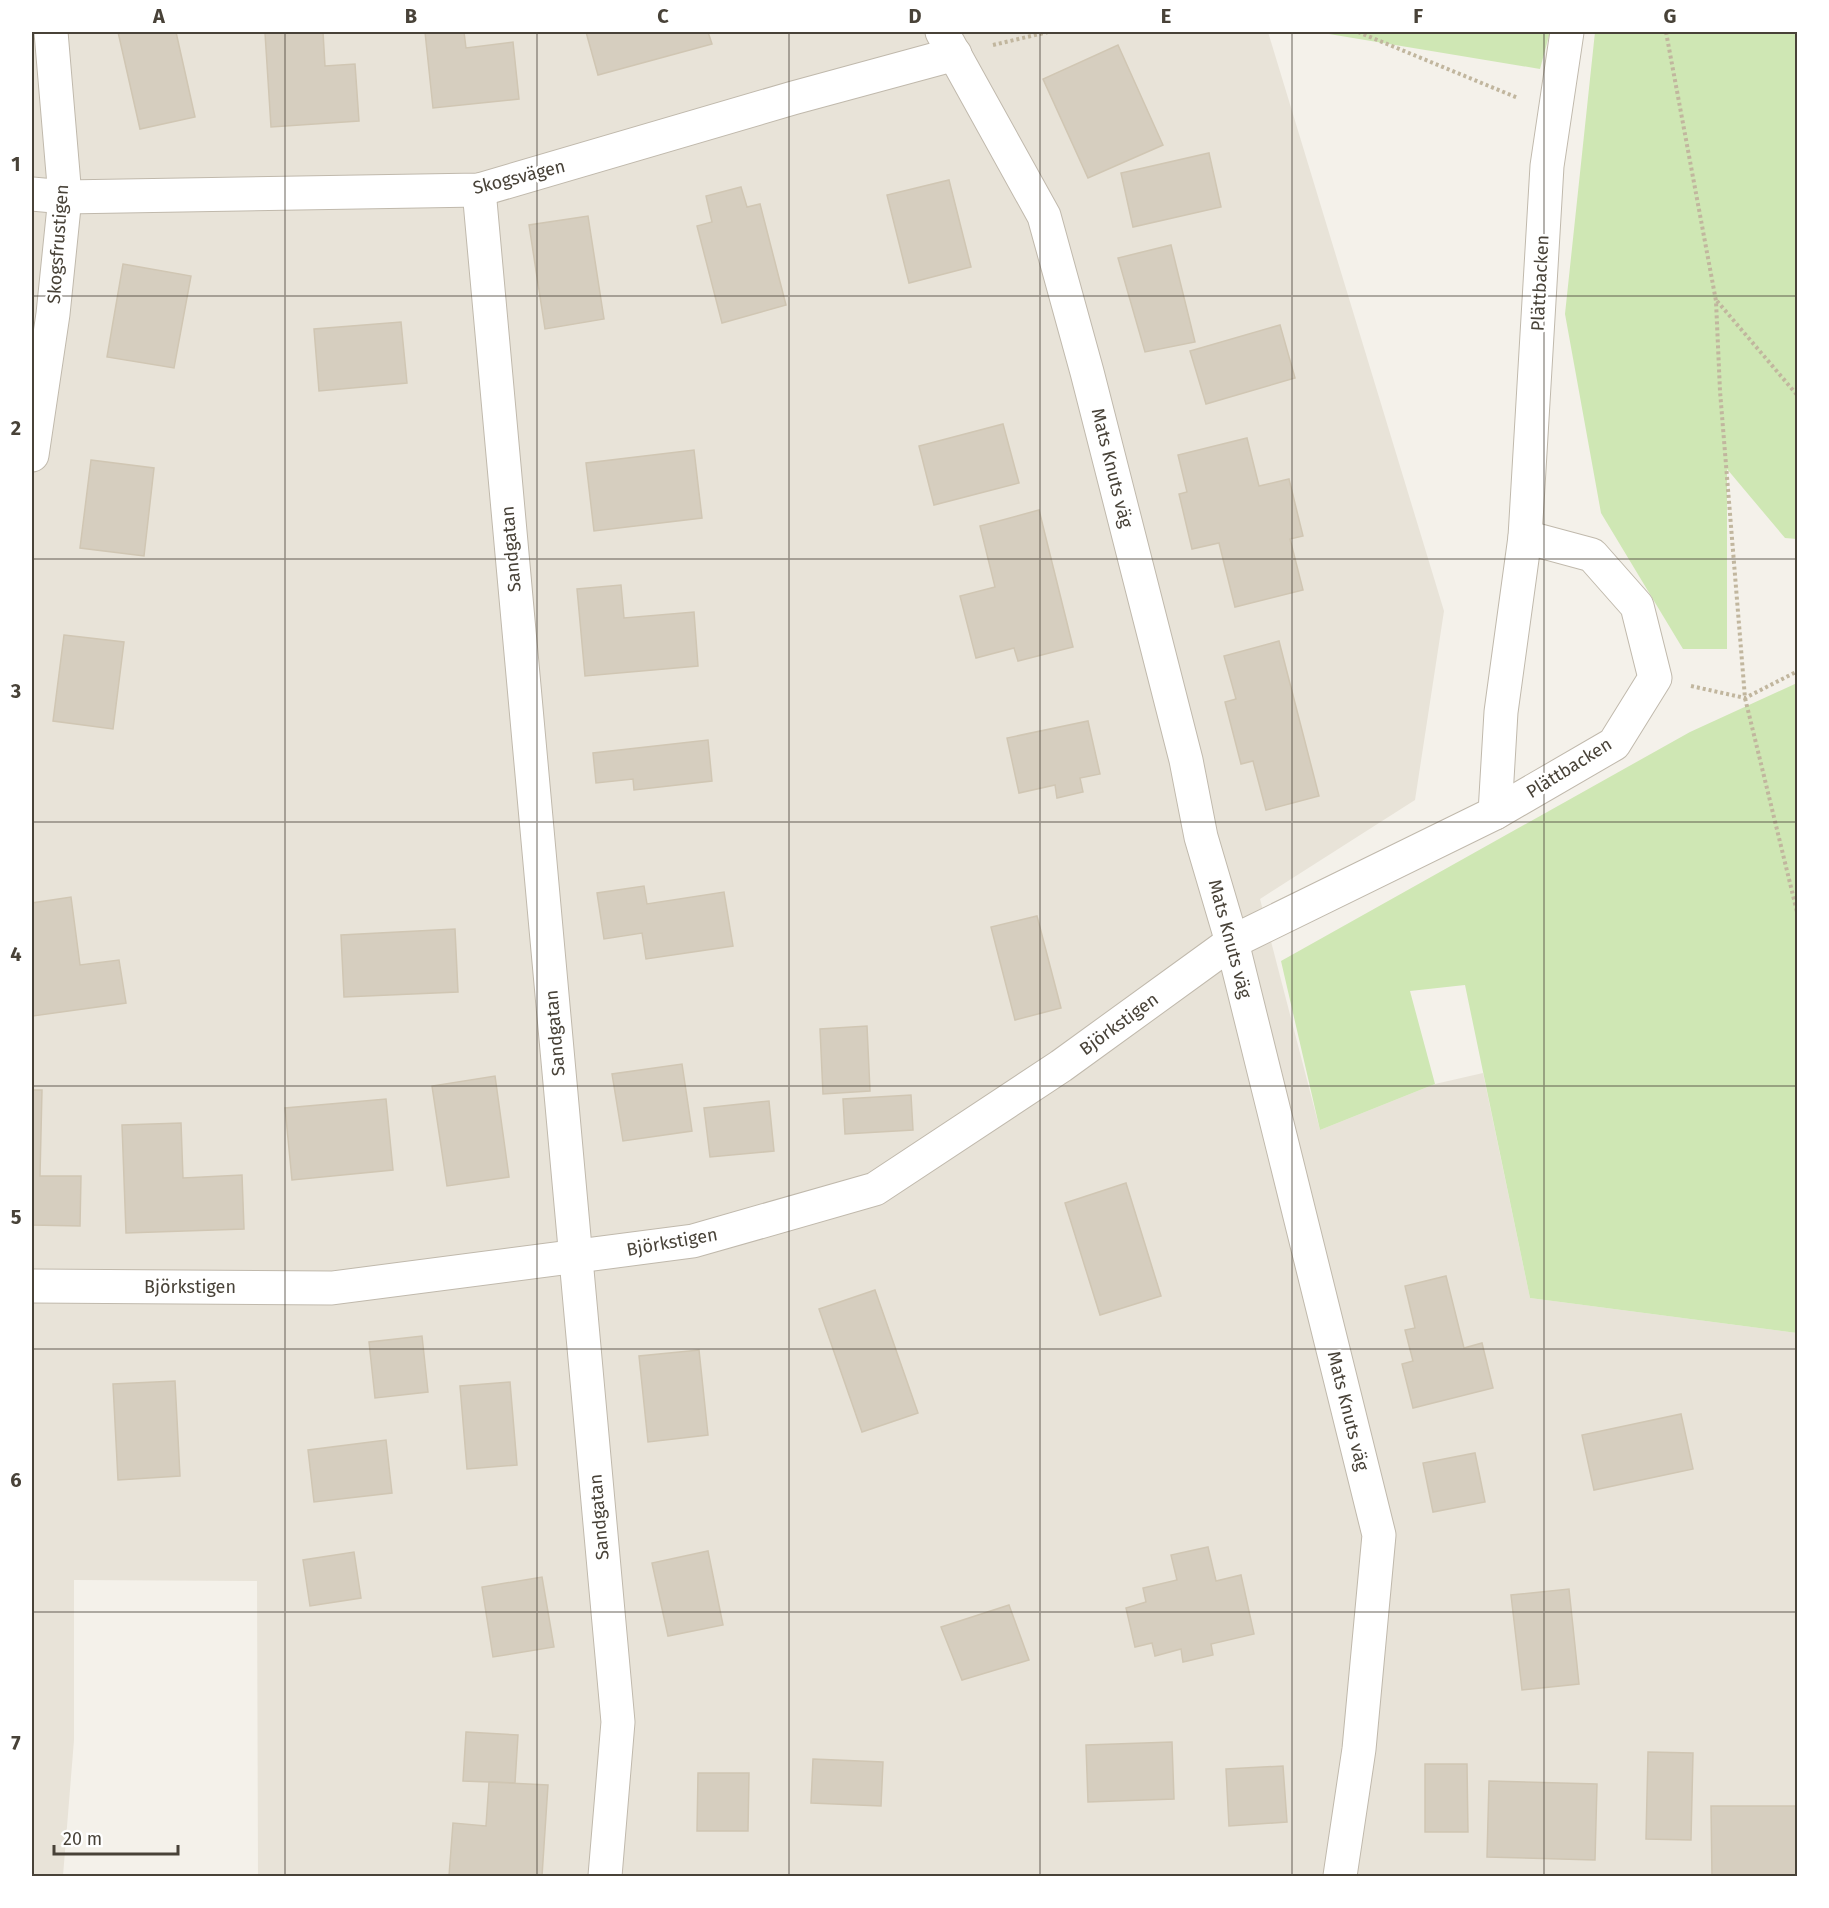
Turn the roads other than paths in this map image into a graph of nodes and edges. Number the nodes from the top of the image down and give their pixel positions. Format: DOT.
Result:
graph roads {
  1 [pos="51,32"];
  2 [pos="1568,32"];
  3 [pos="948,43"];
  4 [pos="479,190"];
  5 [pos="32,194"];
  6 [pos="65,197"];
  7 [pos="32,455"];
  8 [pos="1525,537"];
  9 [pos="1495,813"];
  10 [pos="1232,942"];
  11 [pos="575,1257"];
  12 [pos="32,1286"];
  13 [pos="605,1876"];
  14 [pos="1340,1876"];
  1 -- 6 [label="street, Skogsfrustigen"];
  2 -- 8 [label="street, Plättbacken"];
  3 -- 4 [label="street, Skogsvägen"];
  3 -- 10 [label="street, Mats Knuts väg"];
  4 -- 6 [label="street, Skogsvägen"];
  4 -- 11 [label="street, Sandgatan"];
  5 -- 6 [label="street, Skogsvägen"];
  6 -- 7 [label="street, Skogsfrustigen"];
  8 -- 9 [label="street, Plättbacken"];
  8 -- 9 [label="street, Plättbacken"];
  9 -- 10 [label="street, Plättbacken"];
  10 -- 11 [label="street, Björkstigen"];
  10 -- 14 [label="street, Mats Knuts väg"];
  11 -- 12 [label="street, Björkstigen"];
  11 -- 13 [label="street, Sandgatan"];
}
